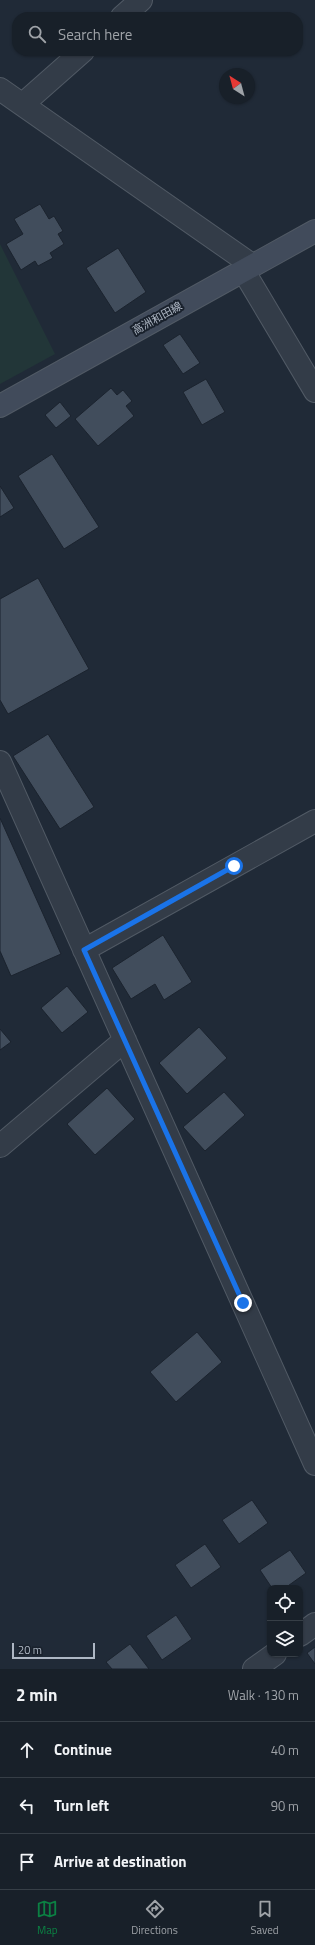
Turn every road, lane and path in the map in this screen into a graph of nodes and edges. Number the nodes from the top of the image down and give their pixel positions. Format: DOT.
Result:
graph roads {
  1 [pos="142,0"];
  2 [pos="128,12"];
  3 [pos="78,56"];
  4 [pos="0,89"];
  5 [pos="24,104"];
  6 [pos="315,230"];
  7 [pos="247,268"];
  8 [pos="315,391"];
  9 [pos="0,406"];
  10 [pos="0,762"];
  11 [pos="315,821"];
  12 [pos="84,950"];
  13 [pos="125,1040"];
  14 [pos="0,1146"];
  15 [pos="315,1464"];
  16 [pos="315,1624"];
  17 [pos="303,1633"];
  18 [pos="271,1657"];
  19 [pos="254,1669"];
  1 -- 2 [label="street"];
  3 -- 5 [label="street"];
  4 -- 5 [label="street"];
  5 -- 7 [label="street"];
  6 -- 7 [label="main road, 高洲和田線"];
  7 -- 8 [label="street"];
  7 -- 9 [label="main road, 高洲和田線"];
  10 -- 12 [label="street"];
  11 -- 12 [label="street"];
  12 -- 13 [label="street"];
  13 -- 14 [label="street"];
  13 -- 15 [label="street"];
  16 -- 17 [label="street"];
  18 -- 19 [label="street"];
}
